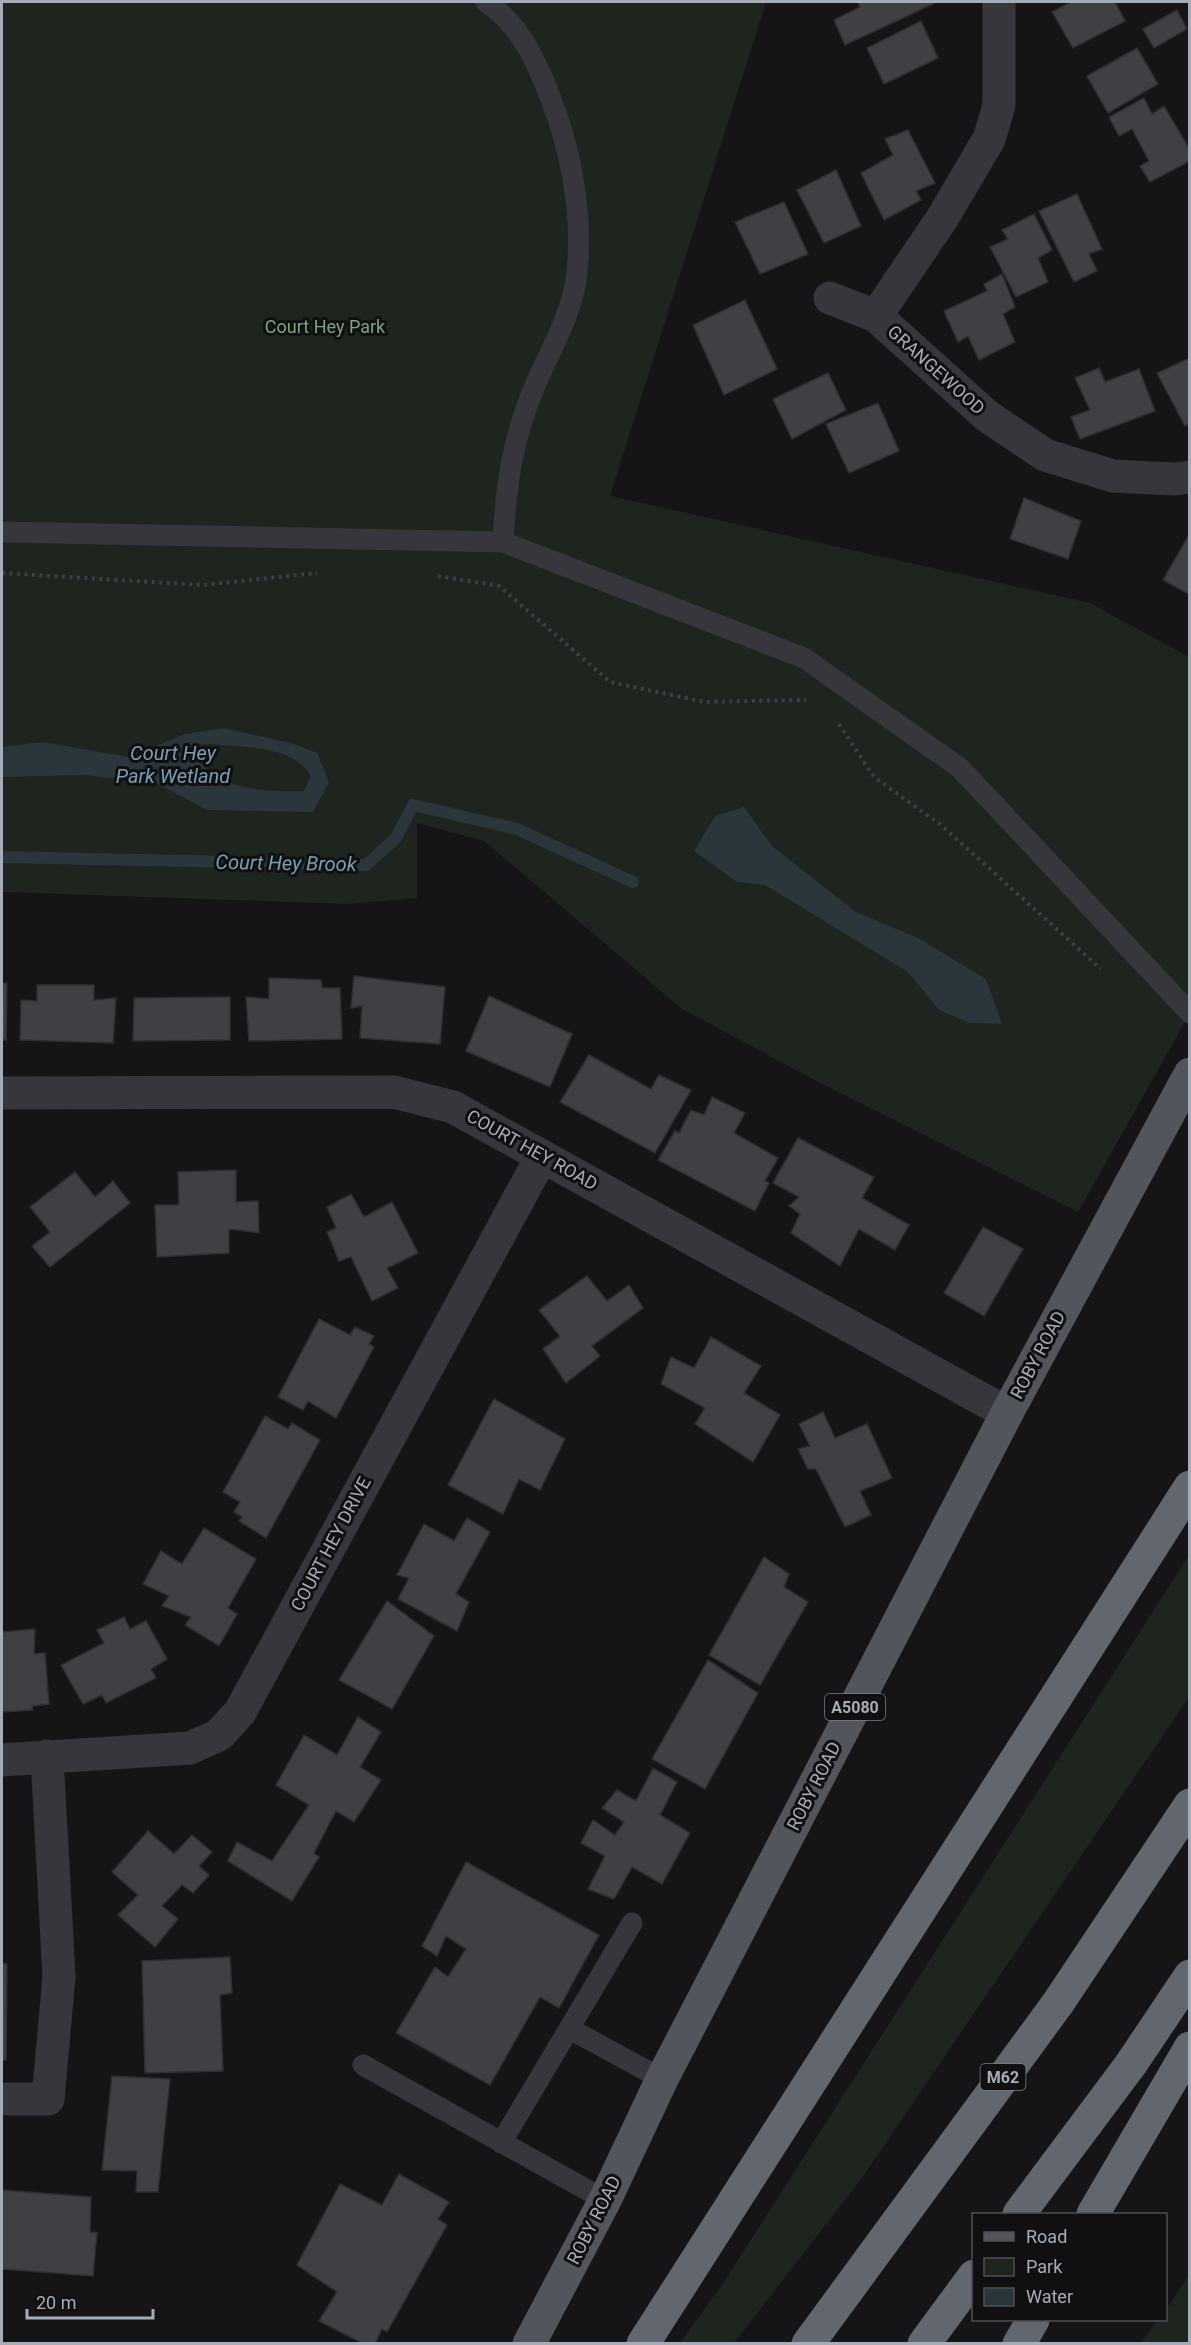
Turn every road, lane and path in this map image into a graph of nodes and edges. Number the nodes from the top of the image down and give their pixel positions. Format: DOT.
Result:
graph roads {
  1 [pos="486,2"];
  2 [pos="999,2"];
  3 [pos="830,298"];
  4 [pos="876,316"];
  5 [pos="1190,477"];
  6 [pos="2,532"];
  7 [pos="503,542"];
  8 [pos="2,573"];
  9 [pos="318,573"];
  10 [pos="432,574"];
  11 [pos="811,700"];
  12 [pos="836,719"];
  13 [pos="1107,976"];
  14 [pos="1190,1013"];
  15 [pos="1190,1074"];
  16 [pos="2,1094"];
  17 [pos="542,1156"];
  18 [pos="1007,1413"];
  19 [pos="1190,1488"];
  20 [pos="47,1756"];
  21 [pos="2,1760"];
  22 [pos="1190,1805"];
  23 [pos="632,1923"];
  24 [pos="1190,1976"];
  25 [pos="570,2029"];
  26 [pos="1190,2048"];
  27 [pos="363,2065"];
  28 [pos="662,2079"];
  29 [pos="7,2099"];
  30 [pos="501,2143"];
  31 [pos="604,2200"];
  32 [pos="1020,2213"];
  33 [pos="1094,2213"];
  34 [pos="972,2279"];
  35 [pos="1032,2321"];
  36 [pos="529,2343"];
  37 [pos="643,2343"];
  38 [pos="808,2343"];
  39 [pos="924,2343"];
  40 [pos="1019,2343"];
  1 -- 7 [label="lane"];
  2 -- 4 [label="street, GRANGEWOOD"];
  3 -- 4 [label="street"];
  4 -- 5 [label="street, GRANGEWOOD"];
  6 -- 7 [label="lane"];
  7 -- 14 [label="lane"];
  8 -- 9 [label="path"];
  10 -- 11 [label="path"];
  12 -- 13 [label="path"];
  15 -- 18 [label="main road, ROBY ROAD / A5080"];
  16 -- 17 [label="street, COURT HEY ROAD"];
  17 -- 18 [label="street, COURT HEY ROAD"];
  17 -- 20 [label="street, COURT HEY DRIVE"];
  18 -- 28 [label="main road, ROBY ROAD / A5080"];
  19 -- 37 [label="highway"];
  20 -- 21 [label="street, COURT HEY DRIVE"];
  20 -- 29 [label="street"];
  22 -- 38 [label="highway, M62"];
  23 -- 25 [label="lane"];
  24 -- 32 [label="highway"];
  25 -- 28 [label="lane"];
  25 -- 30 [label="lane"];
  26 -- 33 [label="highway"];
  27 -- 30 [label="lane"];
  28 -- 31 [label="main road, ROBY ROAD / A5080"];
  30 -- 31 [label="lane"];
  31 -- 36 [label="main road, ROBY ROAD / A5080"];
  34 -- 39 [label="highway"];
  35 -- 40 [label="highway"];
}
